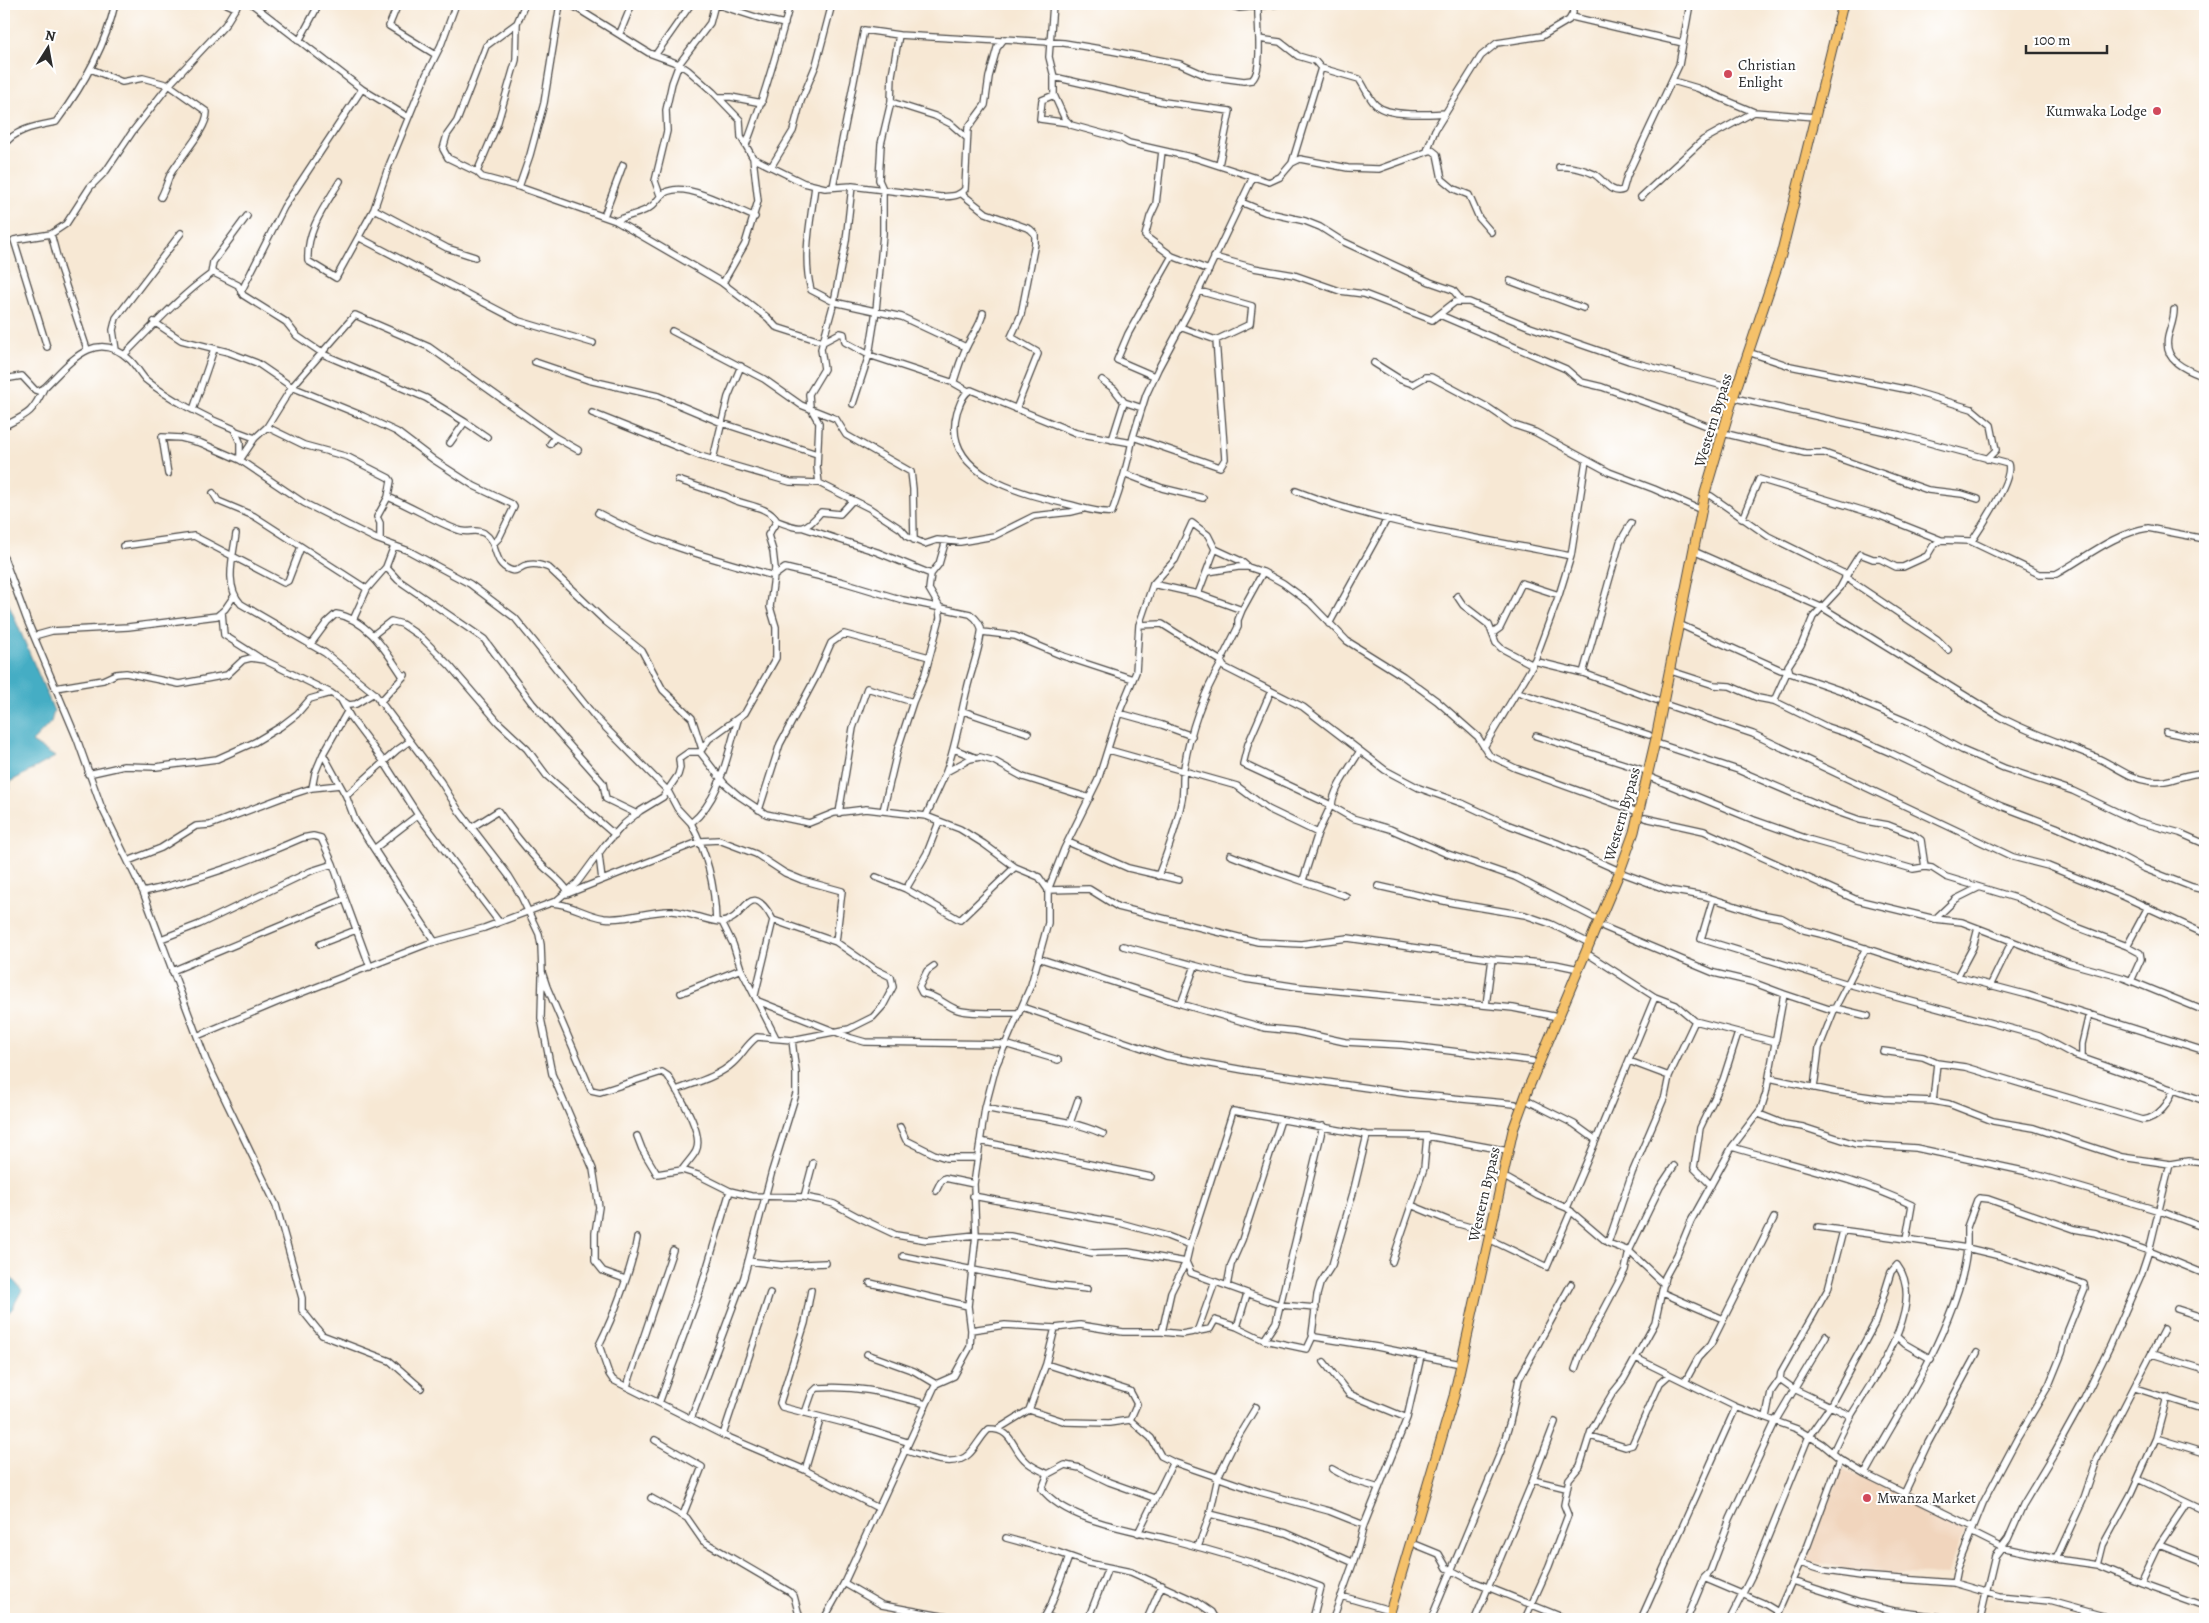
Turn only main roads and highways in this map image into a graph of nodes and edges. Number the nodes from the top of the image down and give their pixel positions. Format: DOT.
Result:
graph roads {
  1 [pos="1843,4"];
  2 [pos="1388,1619"];
  1 -- 2 [label="main road, Western Bypass"];
}
